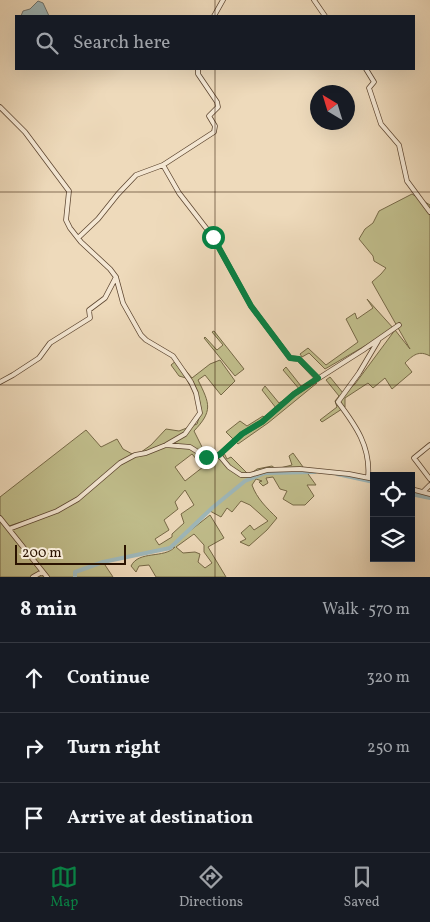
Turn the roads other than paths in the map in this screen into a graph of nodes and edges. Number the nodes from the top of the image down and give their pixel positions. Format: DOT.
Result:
graph roads {
  1 [pos="223,0"];
  2 [pos="314,0"];
  3 [pos="215,15"];
  4 [pos="324,15"];
  5 [pos="198,70"];
  6 [pos="367,70"];
  7 [pos="0,107"];
  8 [pos="163,165"];
  9 [pos="430,212"];
  10 [pos="78,238"];
  11 [pos="116,277"];
  12 [pos="399,324"];
  13 [pos="379,339"];
  14 [pos="318,378"];
  15 [pos="0,382"];
  16 [pos="166,445"];
  17 [pos="430,445"];
  18 [pos="219,455"];
  19 [pos="368,478"];
  20 [pos="430,479"];
  21 [pos="430,485"];
  22 [pos="415,490"];
  23 [pos="423,492"];
  24 [pos="430,494"];
  25 [pos="1,521"];
  26 [pos="9,529"];
  27 [pos="42,572"];
  28 [pos="33,577"];
  29 [pos="47,577"];
  1 -- 3 [label="street"];
  2 -- 4 [label="street"];
  5 -- 8 [label="street"];
  6 -- 9 [label="street"];
  7 -- 10 [label="street"];
  8 -- 10 [label="street"];
  8 -- 14 [label="street"];
  10 -- 11 [label="street"];
  11 -- 15 [label="street"];
  11 -- 16 [label="street"];
  12 -- 13 [label="street"];
  13 -- 14 [label="street"];
  13 -- 19 [label="street"];
  14 -- 18 [label="street"];
  16 -- 18 [label="street"];
  16 -- 26 [label="street"];
  17 -- 20 [label="street"];
  18 -- 19 [label="street"];
  21 -- 23 [label="street"];
  22 -- 23 [label="street"];
  23 -- 24 [label="street"];
  25 -- 26 [label="street"];
  26 -- 27 [label="street"];
  27 -- 28 [label="street"];
  27 -- 29 [label="street"];
}
